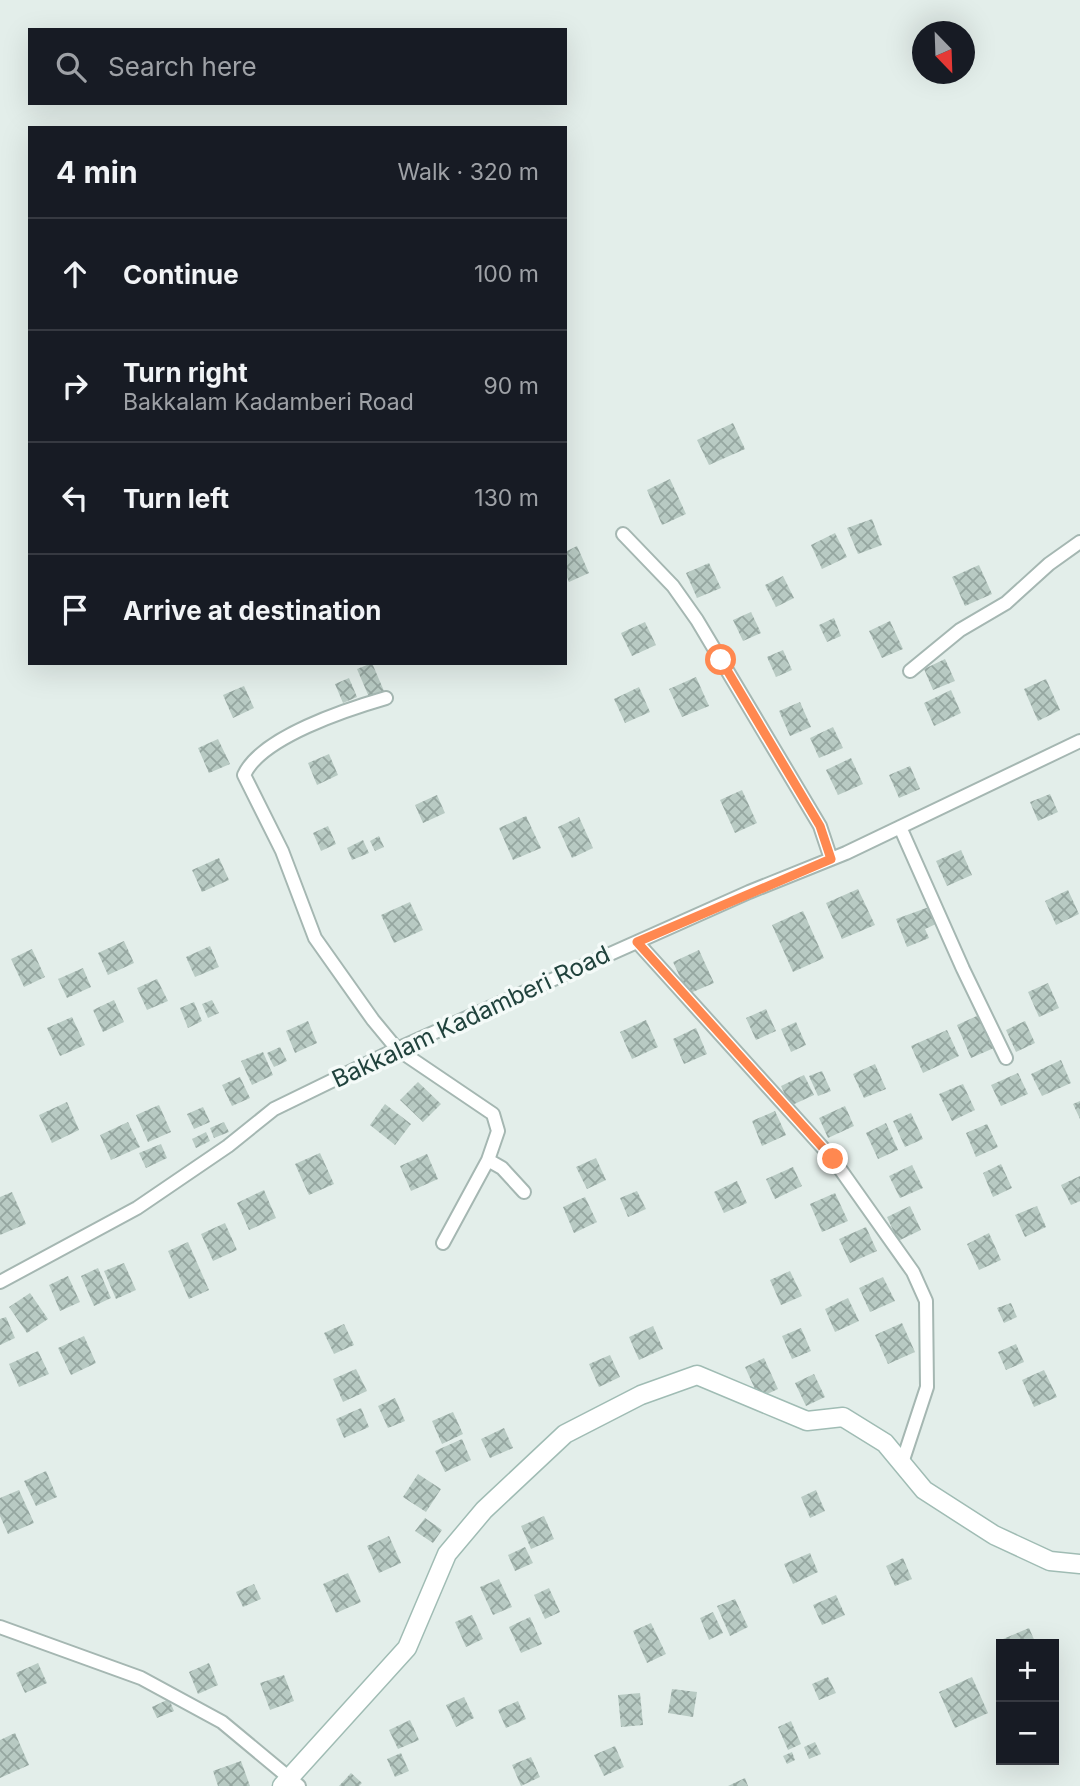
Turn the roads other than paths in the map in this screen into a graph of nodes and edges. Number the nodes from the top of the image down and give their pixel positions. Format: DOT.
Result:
graph roads {
  1 [pos="622,534"];
  2 [pos="1080,542"];
  3 [pos="909,671"];
  4 [pos="386,698"];
  5 [pos="1080,741"];
  6 [pos="900,827"];
  7 [pos="831,859"];
  8 [pos="637,942"];
  9 [pos="397,1049"];
  10 [pos="1006,1058"];
  11 [pos="488,1160"];
  12 [pos="524,1192"];
  13 [pos="443,1242"];
  14 [pos="0,1282"];
  15 [pos="902,1463"];
  16 [pos="1080,1564"];
  17 [pos="0,1627"];
  18 [pos="290,1783"];
  1 -- 7 [label="street"];
  2 -- 3 [label="street"];
  4 -- 9 [label="street"];
  5 -- 6 [label="street, Bakkalam Kadamberi Road"];
  6 -- 7 [label="street, Bakkalam Kadamberi Road"];
  6 -- 10 [label="street"];
  7 -- 8 [label="street, Bakkalam Kadamberi Road"];
  8 -- 9 [label="street, Bakkalam Kadamberi Road"];
  8 -- 15 [label="street"];
  9 -- 11 [label="street"];
  9 -- 14 [label="street, Bakkalam Kadamberi Road"];
  11 -- 12 [label="street"];
  11 -- 13 [label="street"];
  15 -- 16 [label="street"];
  15 -- 18 [label="street"];
  17 -- 18 [label="street"];
}
